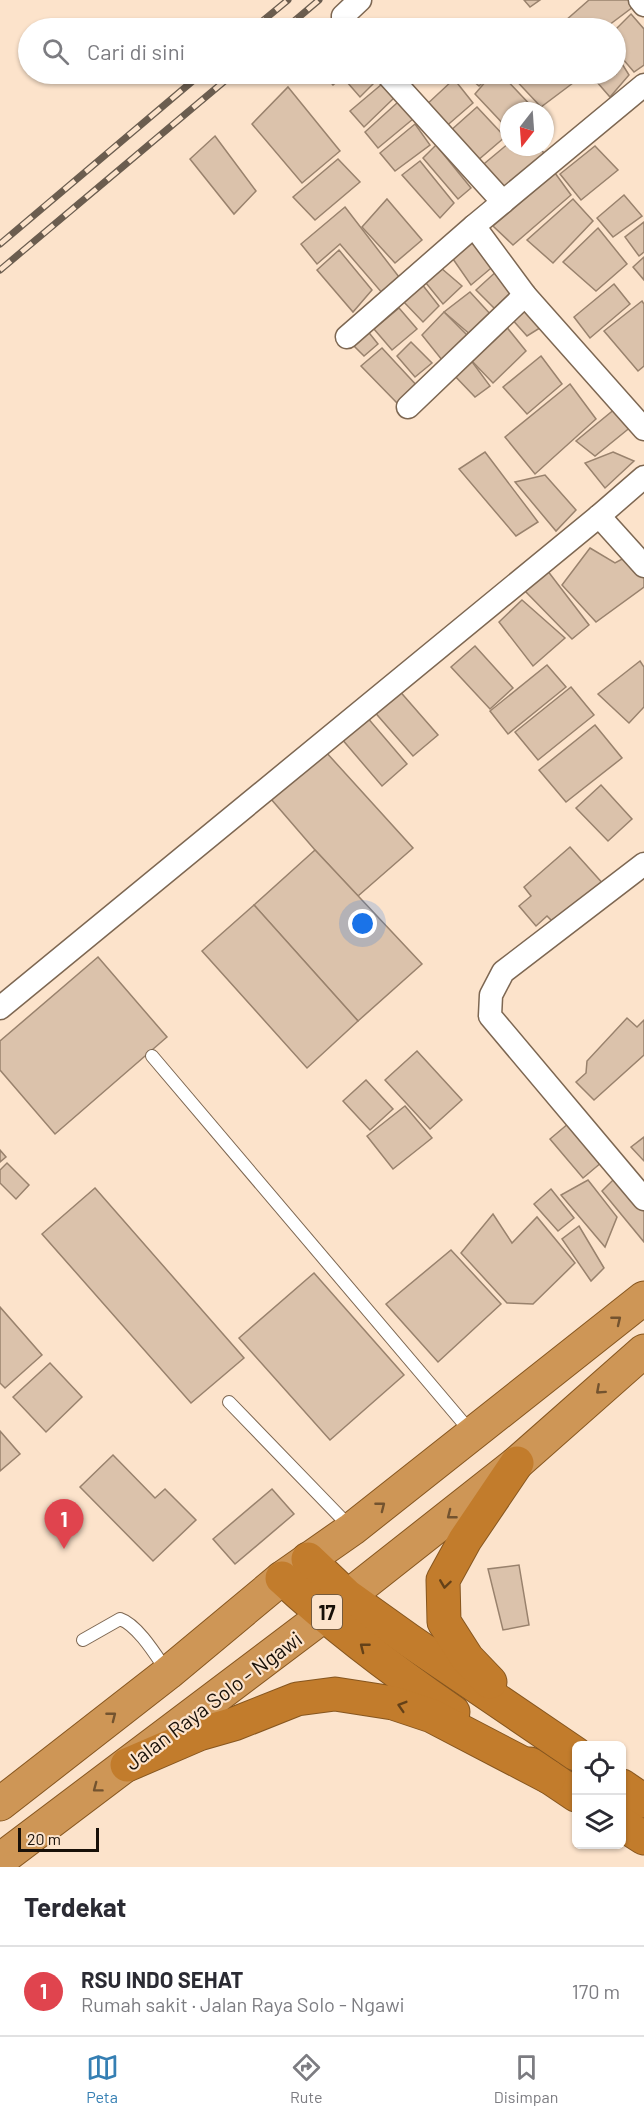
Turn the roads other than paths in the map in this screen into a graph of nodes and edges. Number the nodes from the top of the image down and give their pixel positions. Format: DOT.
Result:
graph roads {
  1 [pos="360,0"];
  2 [pos="640,0"];
  3 [pos="644,5"];
  4 [pos="343,18"];
  5 [pos="396,84"];
  6 [pos="644,85"];
  7 [pos="503,202"];
  8 [pos="474,226"];
  9 [pos="525,295"];
  10 [pos="347,337"];
  11 [pos="408,407"];
  12 [pos="644,429"];
  13 [pos="644,477"];
  14 [pos="599,516"];
  15 [pos="644,566"];
  16 [pos="644,864"];
  17 [pos="0,1008"];
  18 [pos="152,1056"];
  19 [pos="644,1199"];
  20 [pos="644,1298"];
  21 [pos="644,1351"];
  22 [pos="229,1401"];
  23 [pos="474,1435"];
  24 [pos="517,1463"];
  25 [pos="352,1529"];
  26 [pos="295,1568"];
  27 [pos="335,1606"];
  28 [pos="83,1640"];
  29 [pos="168,1673"];
  30 [pos="531,1723"];
  31 [pos="572,1751"];
  32 [pos="127,1765"];
  33 [pos="549,1777"];
  34 [pos="626,1789"];
  35 [pos="572,1792"];
  36 [pos="644,1801"];
  37 [pos="0,1804"];
  38 [pos="626,1827"];
  39 [pos="644,1838"];
  40 [pos="0,1860"];
  1 -- 4 [label="street"];
  2 -- 3 [label="street"];
  5 -- 7 [label="street"];
  6 -- 7 [label="street"];
  7 -- 8 [label="street"];
  8 -- 9 [label="street"];
  8 -- 10 [label="street"];
  9 -- 11 [label="street"];
  9 -- 12 [label="street"];
  13 -- 14 [label="street"];
  14 -- 15 [label="street"];
  14 -- 17 [label="street"];
  16 -- 19 [label="street"];
  18 -- 23 [label="lane"];
  23 -- 20 [label="highway, one-way"];
  21 -- 24 [label="highway, Jalan Raya Solo - Ngawi / 17, one-way"];
  22 -- 25 [label="lane"];
  25 -- 23 [label="highway, one-way"];
  24 -- 27 [label="highway, Jalan Raya Solo - Ngawi / 17, one-way"];
  24 -- 30 [label="highway, one-way"];
  25 -- 26 [label="highway"];
  26 -- 27 [label="highway"];
  26 -- 29 [label="highway"];
  27 -- 30 [label="highway"];
  27 -- 32 [label="highway, Jalan Raya Solo - Ngawi / 17"];
  33 -- 27 [label="highway, one-way"];
  28 -- 29 [label="lane"];
  37 -- 29 [label="highway, one-way"];
  30 -- 31 [label="highway"];
  33 -- 32 [label="highway, one-way"];
  32 -- 40 [label="highway, Jalan Raya Solo - Ngawi / 17, one-way"];
  33 -- 35 [label="highway"];
  34 -- 36 [label="highway"];
  38 -- 39 [label="highway"];
}
